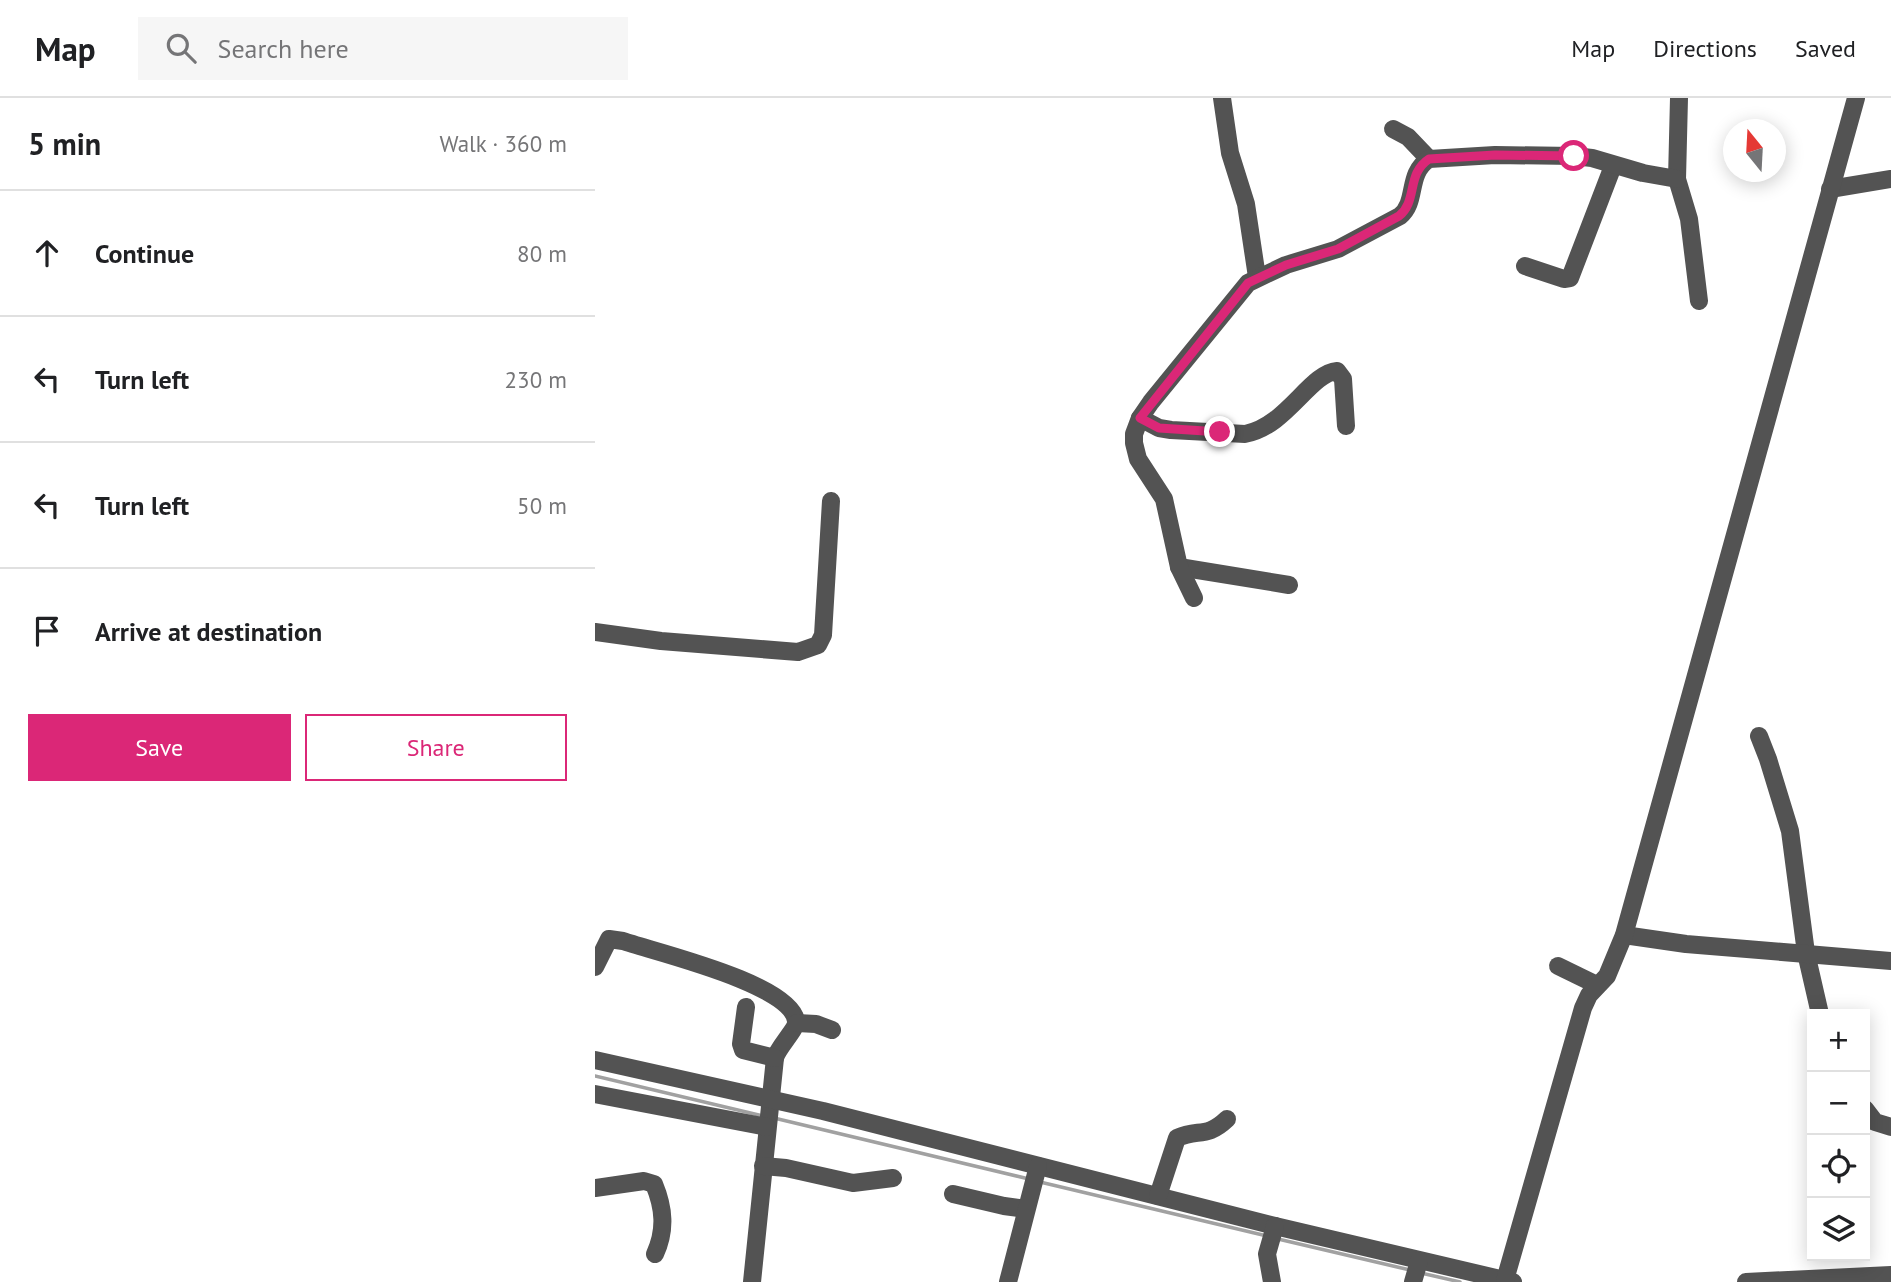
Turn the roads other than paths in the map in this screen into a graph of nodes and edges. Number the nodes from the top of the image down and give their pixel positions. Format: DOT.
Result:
graph roads {
  1 [pos="1222,98"];
  2 [pos="1679,98"];
  3 [pos="1856,98"];
  4 [pos="1394,129"];
  5 [pos="1429,159"];
  6 [pos="1613,166"];
  7 [pos="1677,179"];
  8 [pos="1891,179"];
  9 [pos="1831,189"];
  10 [pos="1525,265"];
  11 [pos="1257,277"];
  12 [pos="1699,302"];
  13 [pos="1140,418"];
  14 [pos="1346,426"];
  15 [pos="831,502"];
  16 [pos="1179,567"];
  17 [pos="1289,585"];
  18 [pos="1194,597"];
  19 [pos="595,632"];
  20 [pos="1759,736"];
  21 [pos="1624,935"];
  22 [pos="1806,953"];
  23 [pos="1891,961"];
  24 [pos="1559,966"];
  25 [pos="595,967"];
  26 [pos="1597,985"];
  27 [pos="746,1007"];
  28 [pos="1819,1009"];
  29 [pos="797,1023"];
  30 [pos="832,1030"];
  31 [pos="775,1058"];
  32 [pos="595,1060"];
  33 [pos="595,1094"];
  34 [pos="769,1114"];
  35 [pos="1870,1116"];
  36 [pos="1227,1119"];
  37 [pos="1891,1127"];
  38 [pos="764,1166"];
  39 [pos="1038,1166"];
  40 [pos="893,1178"];
  41 [pos="595,1188"];
  42 [pos="953,1194"];
  43 [pos="1159,1196"];
  44 [pos="1026,1209"];
  45 [pos="1274,1230"];
  46 [pos="655,1254"];
  47 [pos="1419,1261"];
  48 [pos="1891,1275"];
  49 [pos="1509,1281"];
  50 [pos="752,1282"];
  51 [pos="1008,1282"];
  52 [pos="1272,1282"];
  53 [pos="1413,1282"];
  54 [pos="1746,1282"];
  1 -- 11 [label="street"];
  2 -- 7 [label="street"];
  3 -- 9 [label="street"];
  4 -- 5 [label="street"];
  5 -- 6 [label="street"];
  5 -- 11 [label="street"];
  6 -- 7 [label="street"];
  6 -- 10 [label="street"];
  7 -- 12 [label="street"];
  8 -- 9 [label="street"];
  9 -- 21 [label="street"];
  11 -- 13 [label="street"];
  13 -- 14 [label="street"];
  13 -- 16 [label="street"];
  15 -- 19 [label="street"];
  16 -- 17 [label="street"];
  16 -- 18 [label="street"];
  20 -- 22 [label="street"];
  21 -- 22 [label="street"];
  21 -- 26 [label="street"];
  22 -- 23 [label="street"];
  22 -- 28 [label="street"];
  24 -- 26 [label="street"];
  25 -- 29 [label="street"];
  26 -- 49 [label="street"];
  27 -- 31 [label="street"];
  29 -- 30 [label="street"];
  29 -- 31 [label="street"];
  31 -- 34 [label="street"];
  32 -- 34 [label="street"];
  33 -- 34 [label="street"];
  34 -- 38 [label="street"];
  34 -- 39 [label="street"];
  35 -- 37 [label="street"];
  36 -- 43 [label="street"];
  38 -- 40 [label="street"];
  38 -- 50 [label="street"];
  39 -- 43 [label="street"];
  39 -- 44 [label="street"];
  41 -- 46 [label="street"];
  42 -- 44 [label="street"];
  43 -- 45 [label="street"];
  44 -- 51 [label="street"];
  45 -- 47 [label="street"];
  45 -- 52 [label="street"];
  47 -- 49 [label="street"];
  47 -- 53 [label="street"];
  48 -- 54 [label="street"];
}
